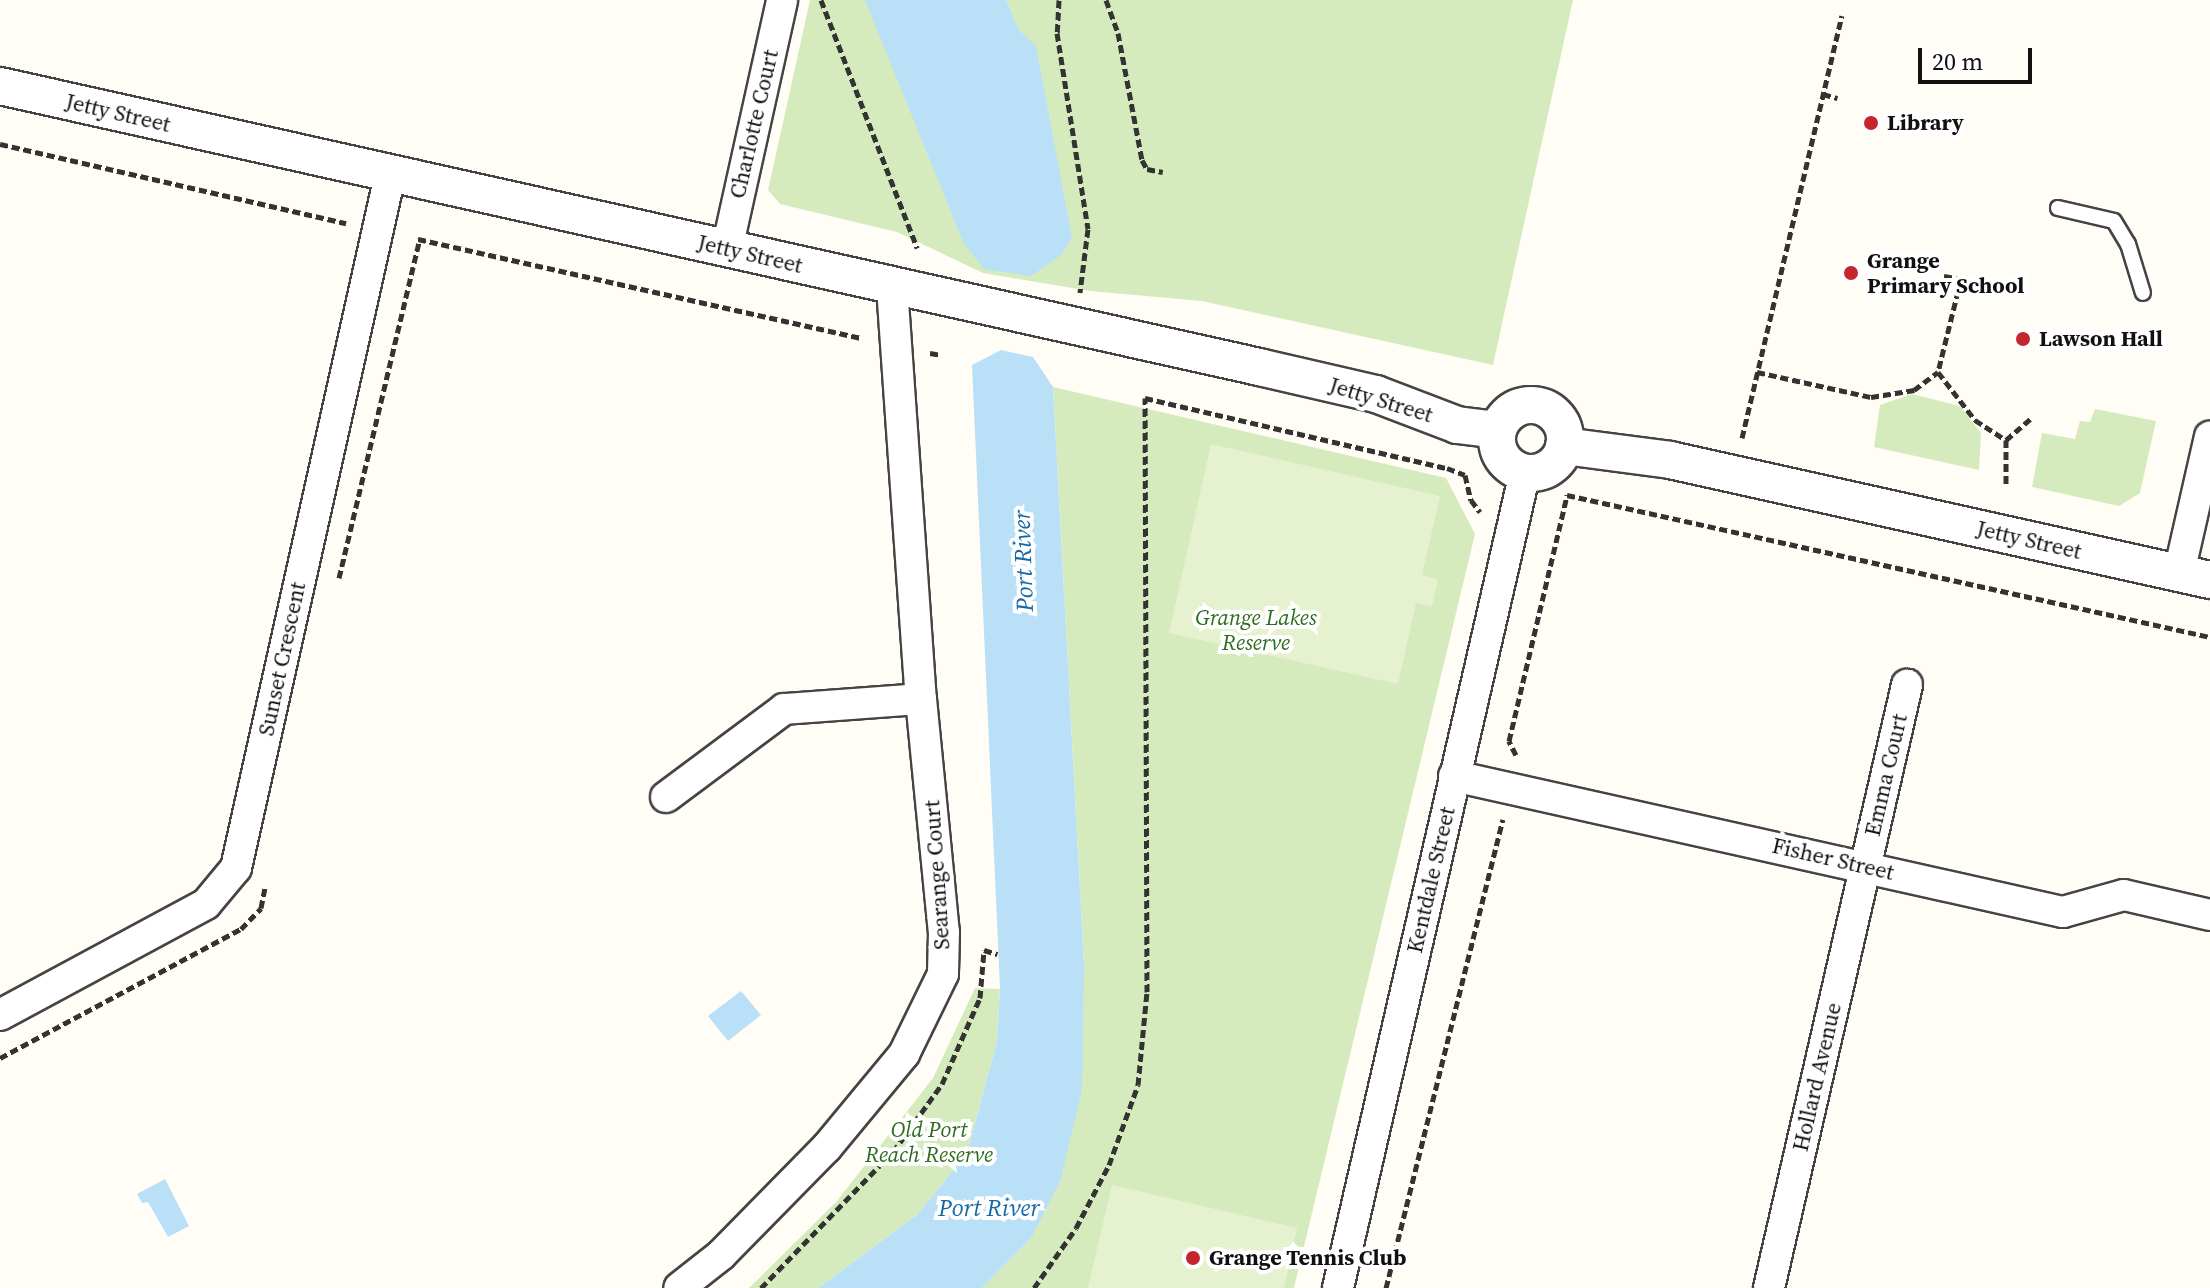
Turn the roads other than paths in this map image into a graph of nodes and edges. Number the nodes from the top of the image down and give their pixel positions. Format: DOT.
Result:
graph roads {
  1 [pos="782,0"];
  2 [pos="0,86"];
  3 [pos="390,175"];
  4 [pos="2058,208"];
  5 [pos="727,249"];
  6 [pos="892,287"];
  7 [pos="2143,293"];
  8 [pos="1498,430"];
  9 [pos="2210,436"];
  10 [pos="1564,446"];
  11 [pos="1525,472"];
  12 [pos="2194,577"];
  13 [pos="1907,685"];
  14 [pos="921,699"];
  15 [pos="1454,776"];
  16 [pos="666,797"];
  17 [pos="1865,866"];
  18 [pos="2210,915"];
  19 [pos="0,1015"];
  20 [pos="679,1288"];
  21 [pos="1338,1288"];
  22 [pos="1769,1288"];
  1 -- 5 [label="street, Charlotte Court"];
  2 -- 3 [label="street, Jetty Street"];
  3 -- 5 [label="street, Jetty Street"];
  3 -- 19 [label="street, Sunset Crescent"];
  4 -- 7 [label="lane"];
  5 -- 6 [label="street, Jetty Street"];
  6 -- 8 [label="street, Jetty Street"];
  6 -- 14 [label="street, Searange Court"];
  8 -- 10 [label="street"];
  8 -- 11 [label="street"];
  9 -- 12 [label="street"];
  10 -- 11 [label="street"];
  10 -- 12 [label="street, Jetty Street"];
  11 -- 15 [label="street, Kentdale Street"];
  13 -- 17 [label="street, Emma Court"];
  14 -- 16 [label="street"];
  14 -- 20 [label="street, Searange Court"];
  15 -- 17 [label="street, Fisher Street"];
  15 -- 21 [label="street, Kentdale Street"];
  17 -- 18 [label="street, Fisher Street"];
  17 -- 22 [label="street, Hollard Avenue"];
}
